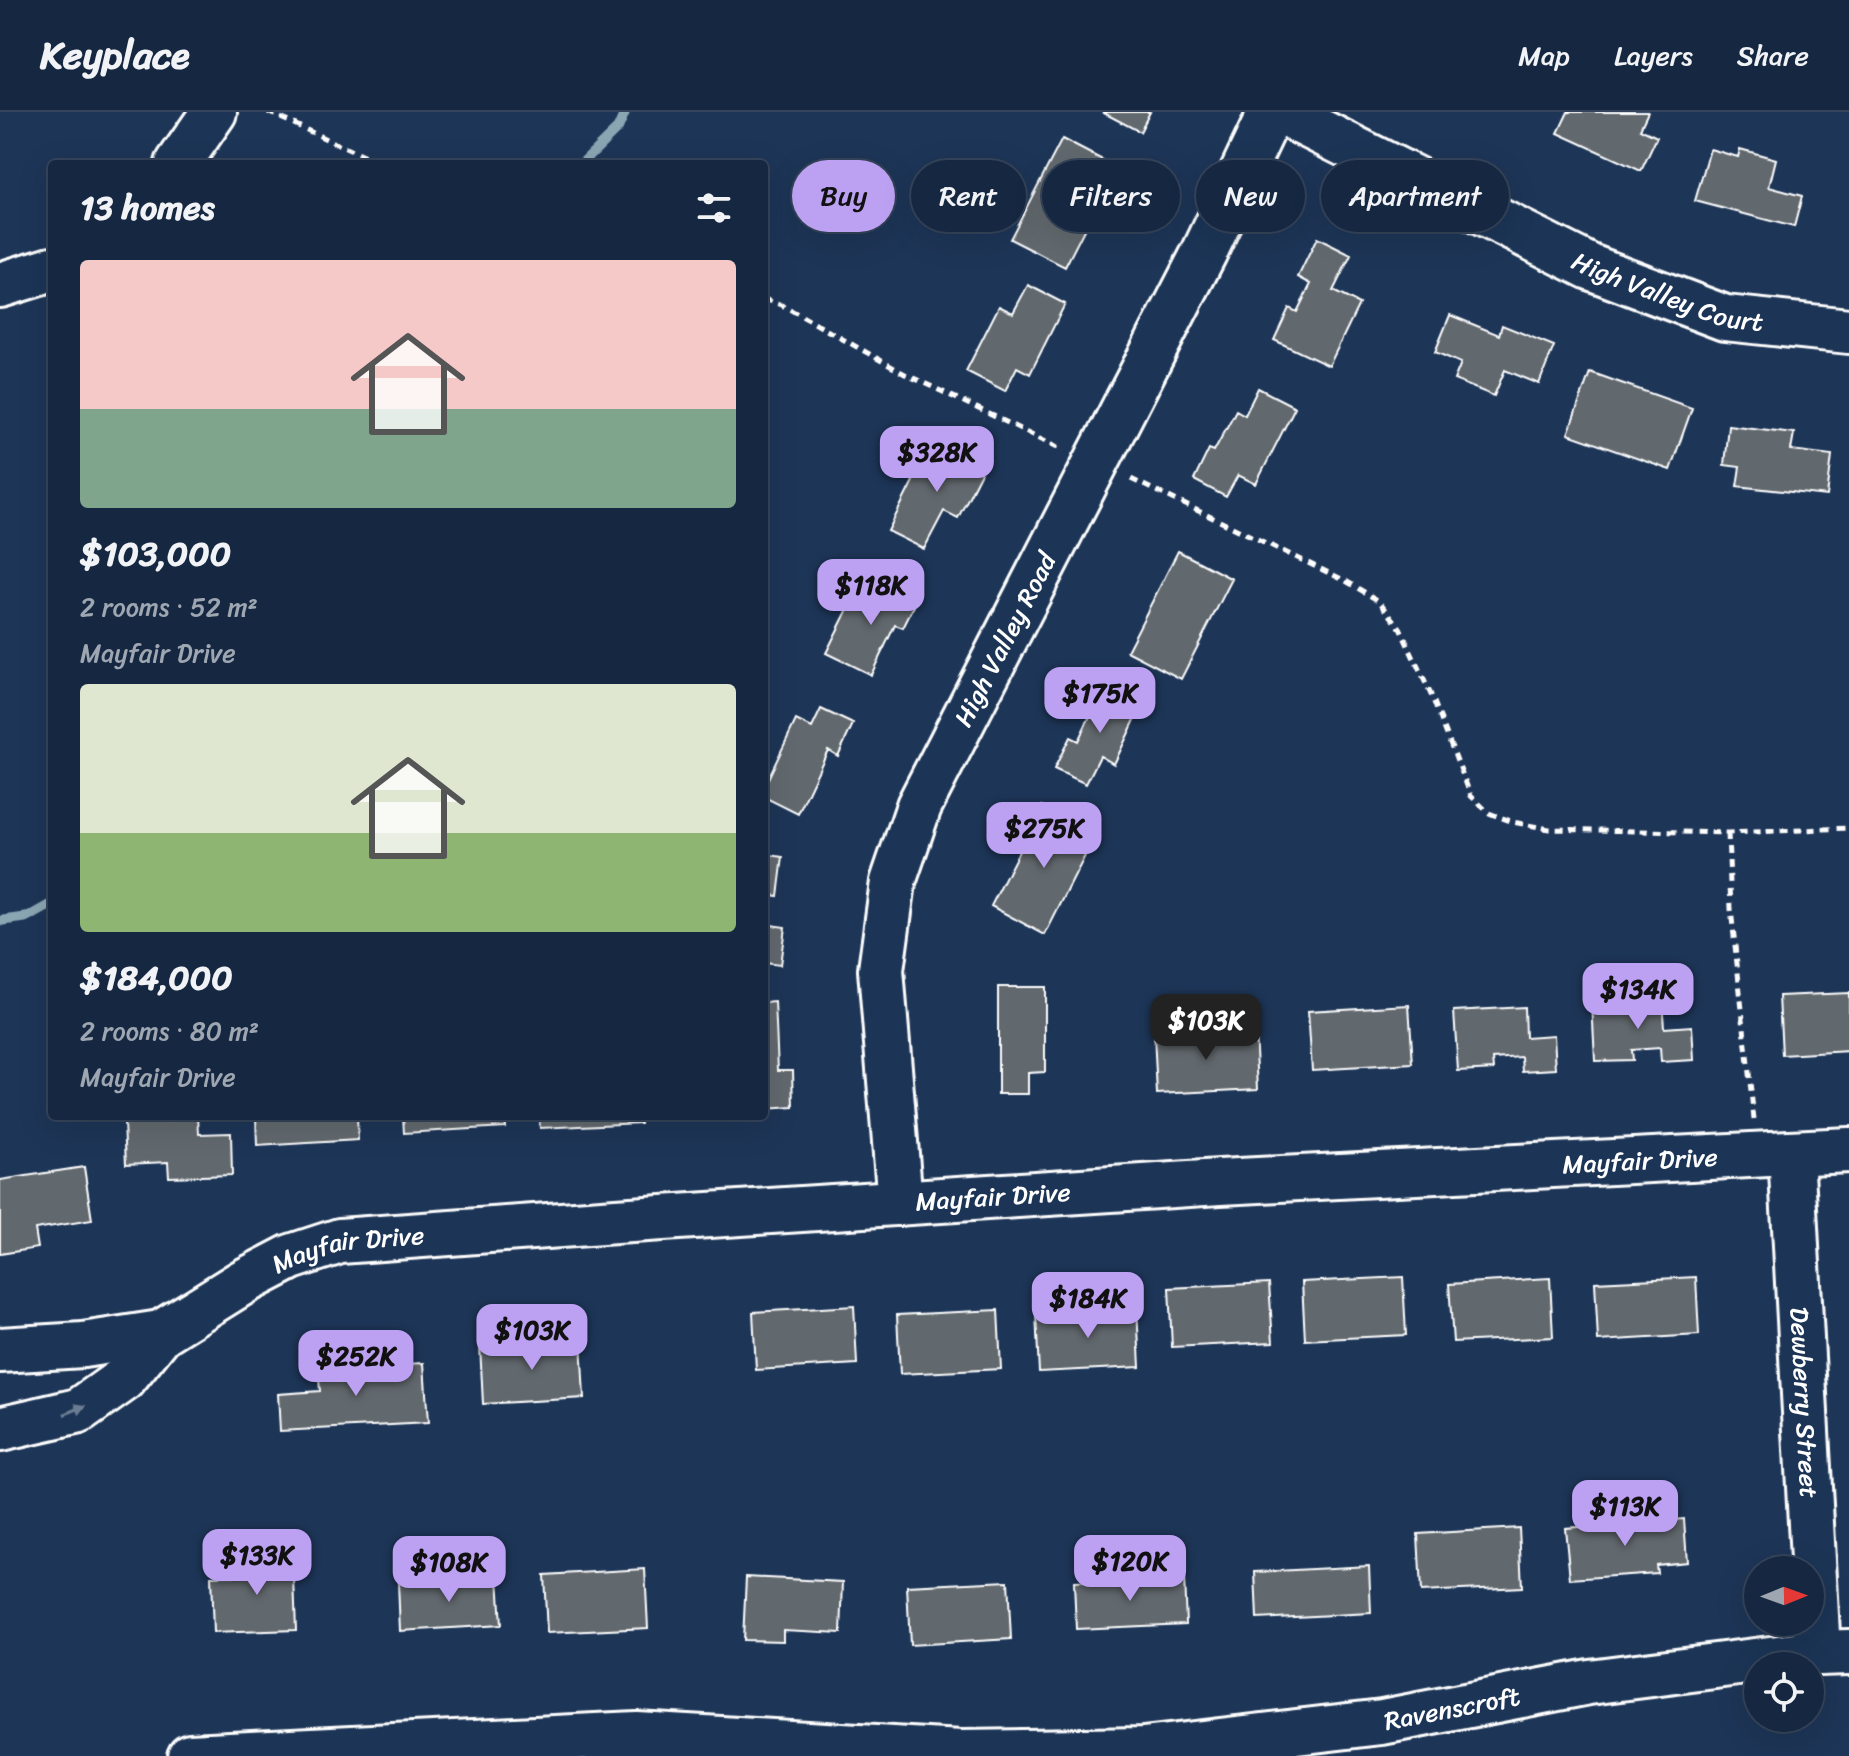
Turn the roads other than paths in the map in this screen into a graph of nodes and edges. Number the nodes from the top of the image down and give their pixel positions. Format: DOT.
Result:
graph roads {
  1 [pos="214,112"];
  2 [pos="1271,112"];
  3 [pos="1281,112"];
  4 [pos="181,160"];
  5 [pos="48,270"];
  6 [pos="0,285"];
  7 [pos="1849,331"];
  8 [pos="1849,1150"];
  9 [pos="1773,1154"];
  10 [pos="900,1203"];
  11 [pos="161,1333"];
  12 [pos="0,1350"];
  13 [pos="0,1429"];
  14 [pos="1834,1652"];
  15 [pos="444,1749"];
  16 [pos="961,1754"];
  17 [pos="190,1756"];
  1 -- 4 [label="street"];
  2 -- 10 [label="street, High Valley Road"];
  3 -- 7 [label="street, High Valley Court"];
  5 -- 6 [label="street"];
  8 -- 9 [label="street, Mayfair Drive"];
  9 -- 10 [label="street, Mayfair Drive"];
  9 -- 14 [label="street, Dewberry Street"];
  10 -- 11 [label="street, Mayfair Drive"];
  11 -- 12 [label="street, Mayfair Drive"];
  13 -- 11 [label="street, Mayfair Drive, one-way"];
  14 -- 16 [label="street, Ravenscroft"];
  15 -- 16 [label="street, Ravenscroft"];
  15 -- 17 [label="street, Ravenscroft"];
}
